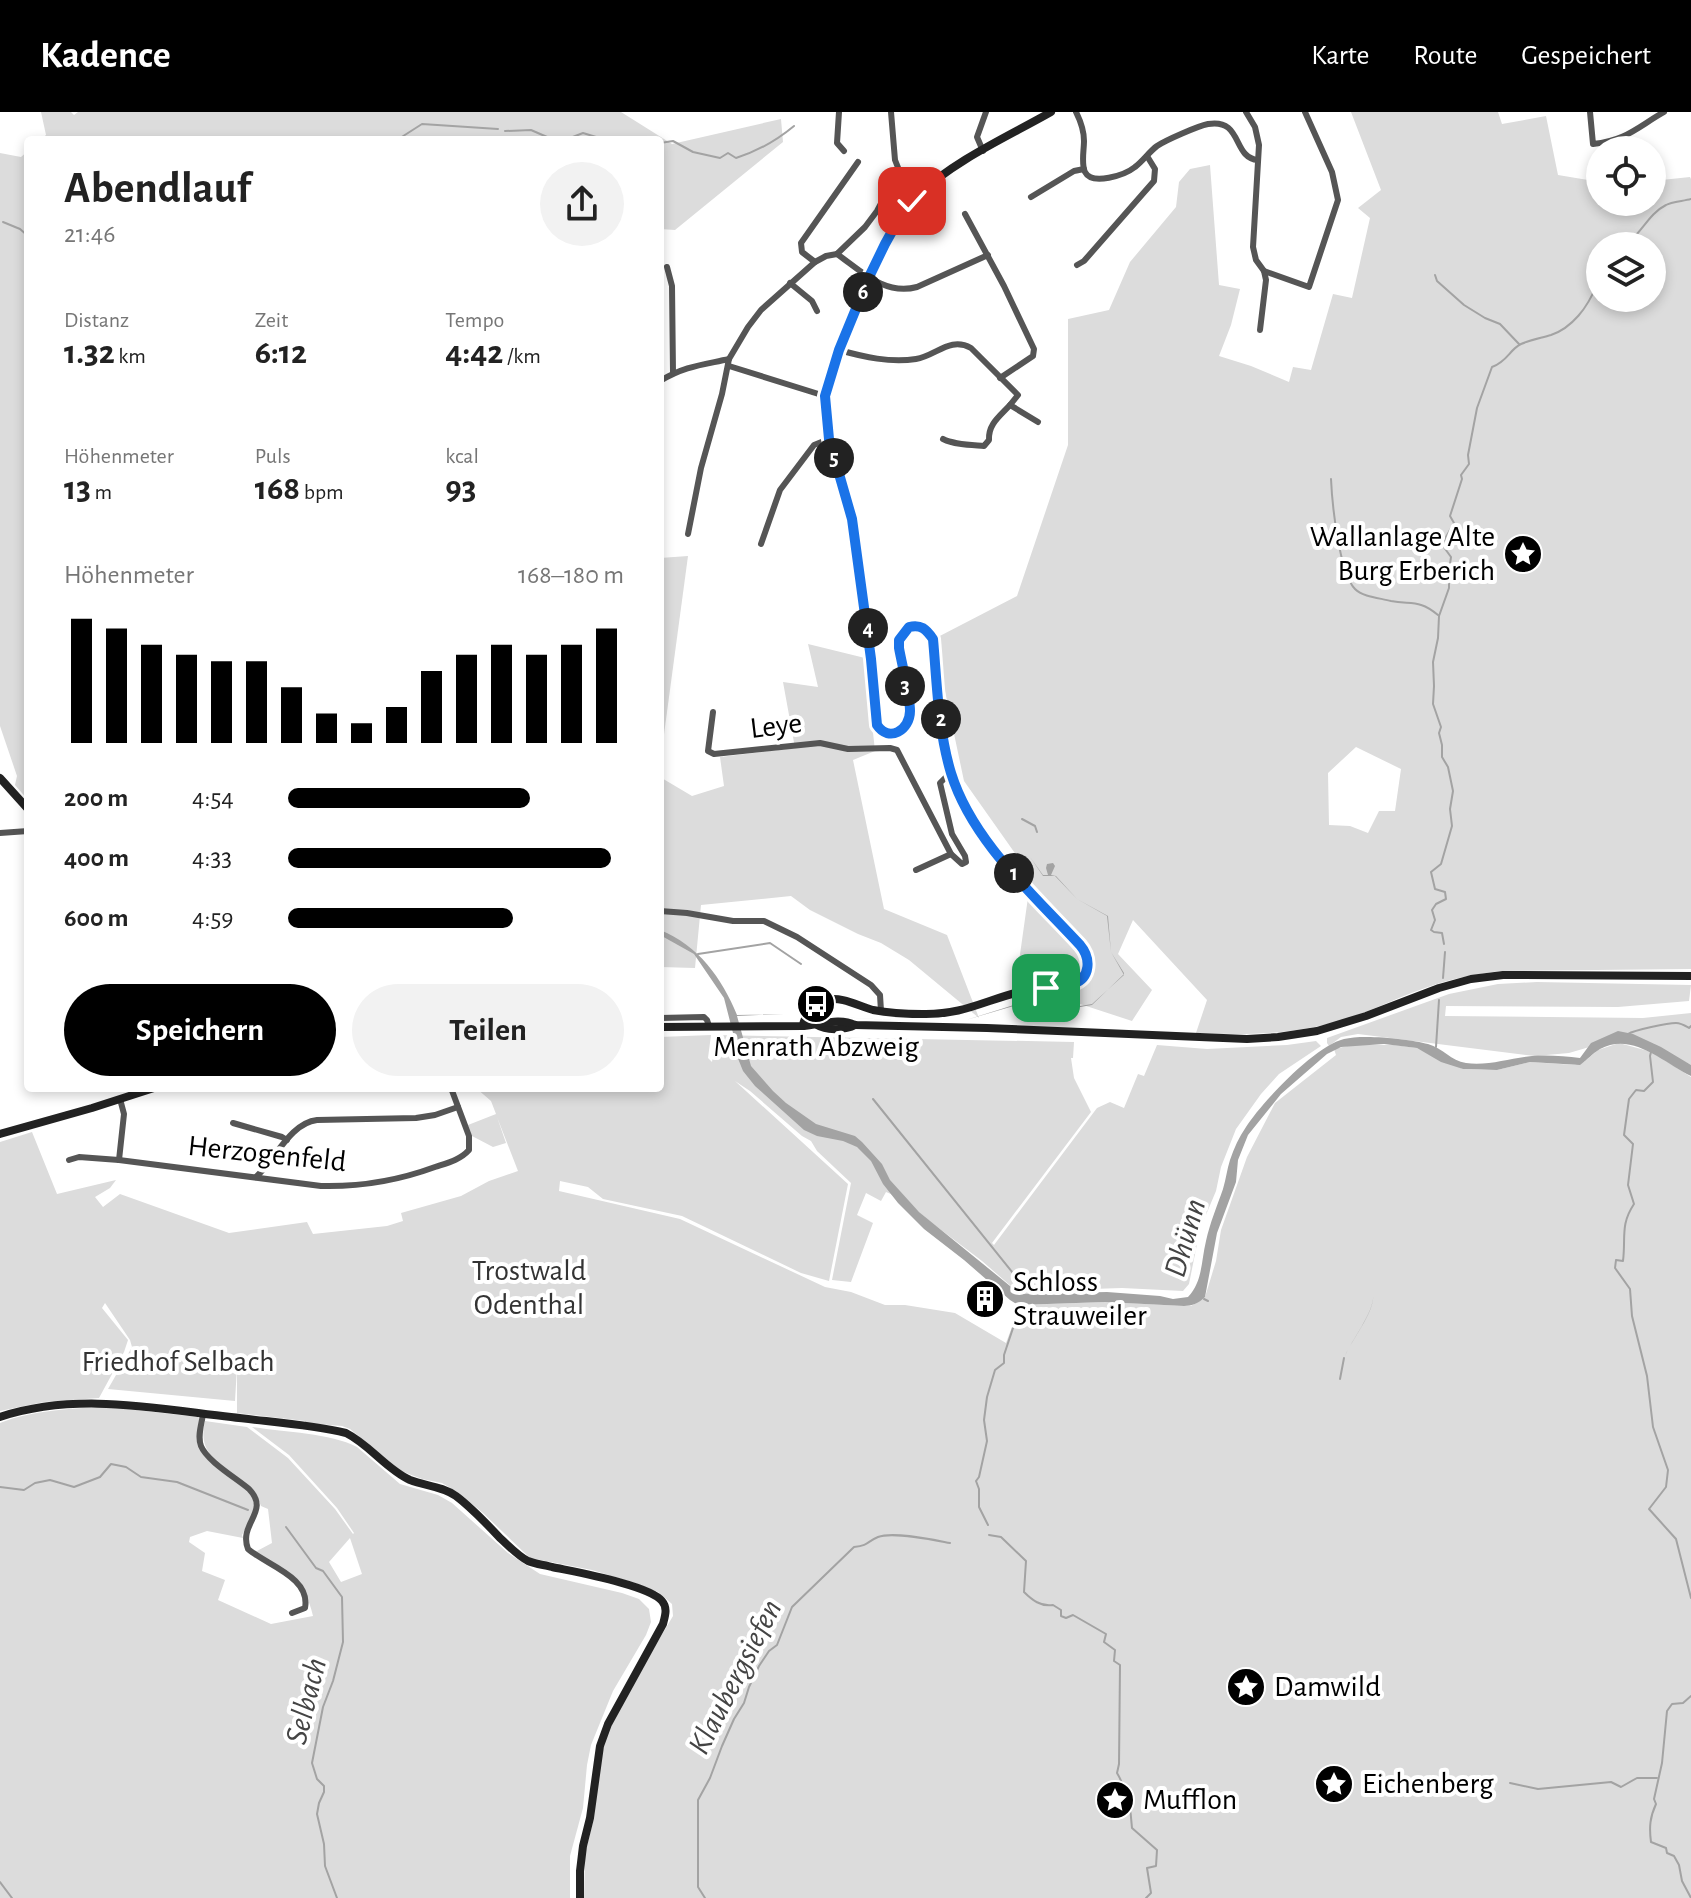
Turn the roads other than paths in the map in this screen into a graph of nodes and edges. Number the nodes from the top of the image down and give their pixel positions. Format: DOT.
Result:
graph roads {
  1 [pos="839,112"];
  2 [pos="891,112"];
  3 [pos="986,112"];
  4 [pos="1051,112"];
  5 [pos="1076,112"];
  6 [pos="1246,112"];
  7 [pos="1305,112"];
  8 [pos="1590,112"];
  9 [pos="1664,112"];
  10 [pos="844,151"];
  11 [pos="983,151"];
  12 [pos="1147,156"];
  13 [pos="1258,160"];
  14 [pos="858,162"];
  15 [pos="1084,169"];
  16 [pos="899,170"];
  17 [pos="889,189"];
  18 [pos="898,194"];
  19 [pos="918,195"];
  20 [pos="1031,197"];
  21 [pos="965,214"];
  22 [pos="837,254"];
  23 [pos="988,255"];
  24 [pos="815,262"];
  25 [pos="1077,265"];
  26 [pos="667,267"];
  27 [pos="1264,271"];
  28 [pos="869,277"];
  29 [pos="790,283"];
  30 [pos="817,311"];
  31 [pos="1260,330"];
  32 [pos="839,350"];
  33 [pos="729,362"];
  34 [pos="673,373"];
  35 [pos="1000,378"];
  36 [pos="664,379"];
  37 [pos="825,396"];
  38 [pos="1010,405"];
  39 [pos="1038,422"];
  40 [pos="829,439"];
  41 [pos="943,439"];
  42 [pos="688,534"];
  43 [pos="761,544"];
  44 [pos="713,712"];
  45 [pos="951,772"];
  46 [pos="0,778"];
  47 [pos="24,805"];
  48 [pos="24,831"];
  49 [pos="0,833"];
  50 [pos="951,854"];
  51 [pos="916,870"];
  52 [pos="664,911"];
  53 [pos="1691,976"];
  54 [pos="819,1002"];
  55 [pos="881,1011"];
  56 [pos="664,1018"];
  57 [pos="822,1024"];
  58 [pos="709,1026"];
  59 [pos="803,1026"];
  60 [pos="664,1027"];
  61 [pos="133,1092"];
  62 [pos="452,1092"];
  63 [pos="120,1099"];
  64 [pos="458,1107"];
  65 [pos="233,1123"];
  66 [pos="0,1134"];
  67 [pos="287,1140"];
  68 [pos="69,1160"];
  69 [pos="119,1160"];
  70 [pos="256,1177"];
  71 [pos="203,1414"];
  72 [pos="0,1417"];
  73 [pos="292,1613"];
  74 [pos="580,1898"];
  1 -- 10 [label="street"];
  2 -- 16 [label="street"];
  3 -- 11 [label="street"];
  4 -- 11 [label="street"];
  5 -- 15 [label="street"];
  6 -- 13 [label="street"];
  7 -- 27 [label="street"];
  8 -- 9 [label="street"];
  11 -- 19 [label="street"];
  12 -- 13 [label="street"];
  12 -- 15 [label="street"];
  12 -- 25 [label="street"];
  13 -- 27 [label="street"];
  14 -- 24 [label="street"];
  15 -- 20 [label="street"];
  16 -- 17 [label="street"];
  16 -- 19 [label="street"];
  17 -- 18 [label="street"];
  17 -- 22 [label="street"];
  19 -- 28 [label="street"];
  21 -- 23 [label="street"];
  22 -- 24 [label="street"];
  22 -- 28 [label="street"];
  23 -- 28 [label="street"];
  23 -- 35 [label="street"];
  24 -- 29 [label="street"];
  26 -- 34 [label="street"];
  27 -- 31 [label="street"];
  28 -- 32 [label="street"];
  29 -- 30 [label="street"];
  29 -- 33 [label="street"];
  32 -- 35 [label="street"];
  32 -- 37 [label="street"];
  33 -- 34 [label="street"];
  33 -- 37 [label="street"];
  33 -- 42 [label="street"];
  34 -- 36 [label="street"];
  35 -- 38 [label="street"];
  37 -- 40 [label="street"];
  38 -- 39 [label="street"];
  38 -- 41 [label="street"];
  40 -- 43 [label="street"];
  40 -- 45 [label="street"];
  44 -- 50 [label="street, Leye"];
  45 -- 50 [label="street"];
  45 -- 55 [label="street"];
  46 -- 47 [label="street"];
  48 -- 49 [label="street"];
  50 -- 51 [label="street"];
  52 -- 55 [label="street"];
  53 -- 57 [label="street"];
  54 -- 55 [label="street"];
  54 -- 57 [label="street"];
  54 -- 59 [label="street"];
  56 -- 58 [label="street"];
  57 -- 59 [label="street"];
  58 -- 59 [label="street"];
  58 -- 60 [label="street"];
  61 -- 63 [label="street"];
  62 -- 64 [label="street"];
  63 -- 66 [label="street"];
  63 -- 69 [label="street"];
  64 -- 67 [label="street"];
  64 -- 70 [label="street, Herzogenfeld"];
  65 -- 67 [label="street"];
  67 -- 70 [label="street"];
  68 -- 69 [label="street, Herzogenfeld"];
  69 -- 70 [label="street, Herzogenfeld"];
  71 -- 72 [label="street"];
  71 -- 73 [label="street"];
  71 -- 74 [label="street"];
}
